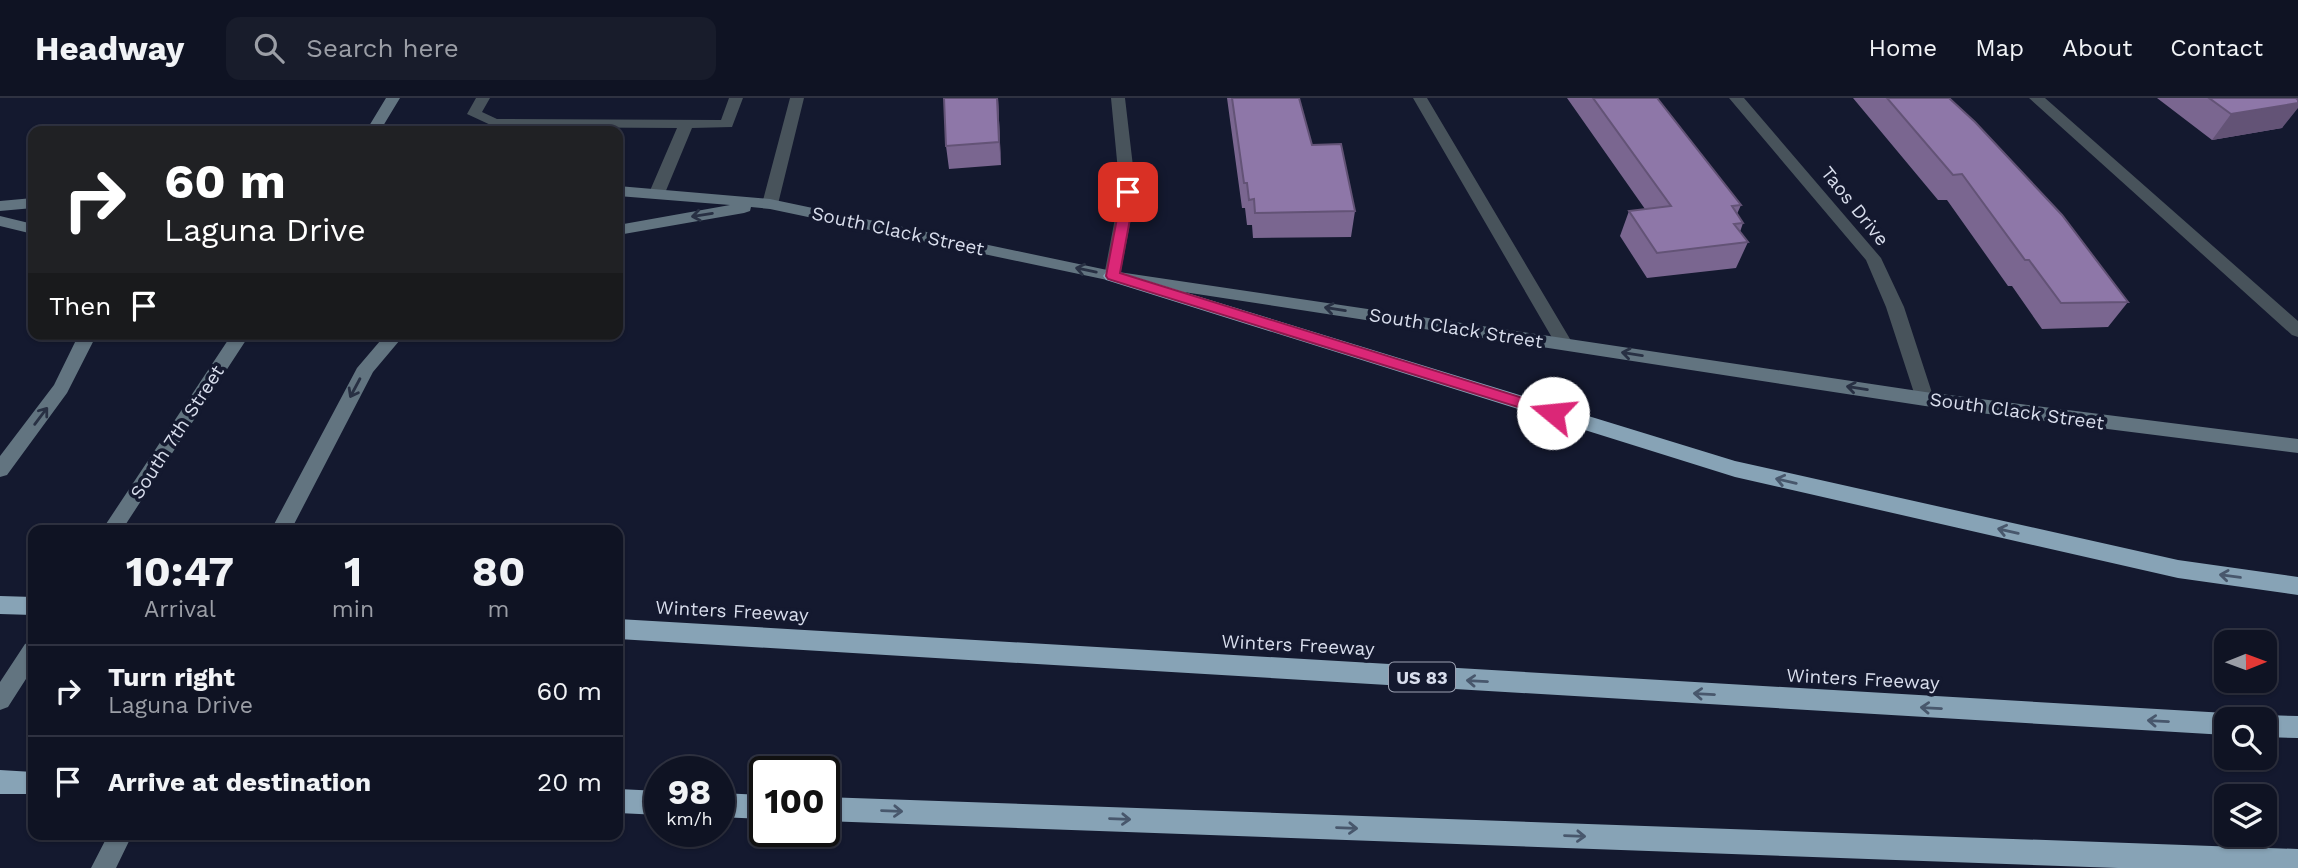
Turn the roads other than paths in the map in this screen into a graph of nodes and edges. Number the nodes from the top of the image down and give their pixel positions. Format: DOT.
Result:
graph roads {
  1 [pos="393,98"];
  2 [pos="483,98"];
  3 [pos="736,98"];
  4 [pos="797,98"];
  5 [pos="1118,98"];
  6 [pos="1420,98"];
  7 [pos="1736,98"];
  8 [pos="2036,98"];
  9 [pos="556,122"];
  10 [pos="686,124"];
  11 [pos="376,126"];
  12 [pos="623,191"];
  13 [pos="657,193"];
  14 [pos="28,203"];
  15 [pos="770,204"];
  16 [pos="0,206"];
  17 [pos="0,221"];
  18 [pos="28,228"];
  19 [pos="623,229"];
  20 [pos="1112,276"];
  21 [pos="2298,331"];
  22 [pos="85,340"];
  23 [pos="237,340"];
  24 [pos="391,340"];
  25 [pos="1564,344"];
  26 [pos="1925,398"];
  27 [pos="2298,446"];
  28 [pos="0,470"];
  29 [pos="115,525"];
  30 [pos="284,525"];
  31 [pos="2298,586"];
  32 [pos="0,605"];
  33 [pos="28,606"];
  34 [pos="623,629"];
  35 [pos="28,658"];
  36 [pos="0,700"];
  37 [pos="2214,723"];
  38 [pos="2277,726"];
  39 [pos="2298,727"];
  40 [pos="0,782"];
  41 [pos="28,783"];
  42 [pos="623,802"];
  43 [pos="644,803"];
  44 [pos="840,810"];
  45 [pos="117,840"];
  46 [pos="2298,862"];
  47 [pos="103,868"];
  1 -- 11 [label="main road"];
  2 -- 9 [label="street"];
  3 -- 10 [label="street"];
  4 -- 15 [label="street"];
  5 -- 20 [label="street"];
  6 -- 25 [label="street"];
  7 -- 26 [label="street, Taos Drive"];
  8 -- 21 [label="street"];
  9 -- 10 [label="street"];
  10 -- 13 [label="street"];
  12 -- 13 [label="main road, South Clack Street"];
  13 -- 15 [label="main road, South Clack Street"];
  14 -- 16 [label="main road"];
  15 -- 19 [label="main road, one-way"];
  20 -- 15 [label="main road, South Clack Street, one-way"];
  17 -- 18 [label="main road"];
  25 -- 20 [label="main road, South Clack Street, one-way"];
  31 -- 20 [label="highway, one-way"];
  28 -- 22 [label="main road, one-way"];
  23 -- 29 [label="main road, South 7th Street"];
  24 -- 30 [label="main road, one-way"];
  26 -- 25 [label="main road, South Clack Street, one-way"];
  26 -- 27 [label="main road, South Clack Street"];
  32 -- 33 [label="highway"];
  37 -- 34 [label="highway, Winters Freeway / US 83, one-way"];
  35 -- 36 [label="main road"];
  38 -- 39 [label="highway"];
  40 -- 41 [label="highway"];
  42 -- 43 [label="highway"];
  44 -- 46 [label="highway, one-way"];
  45 -- 47 [label="main road"];
}
